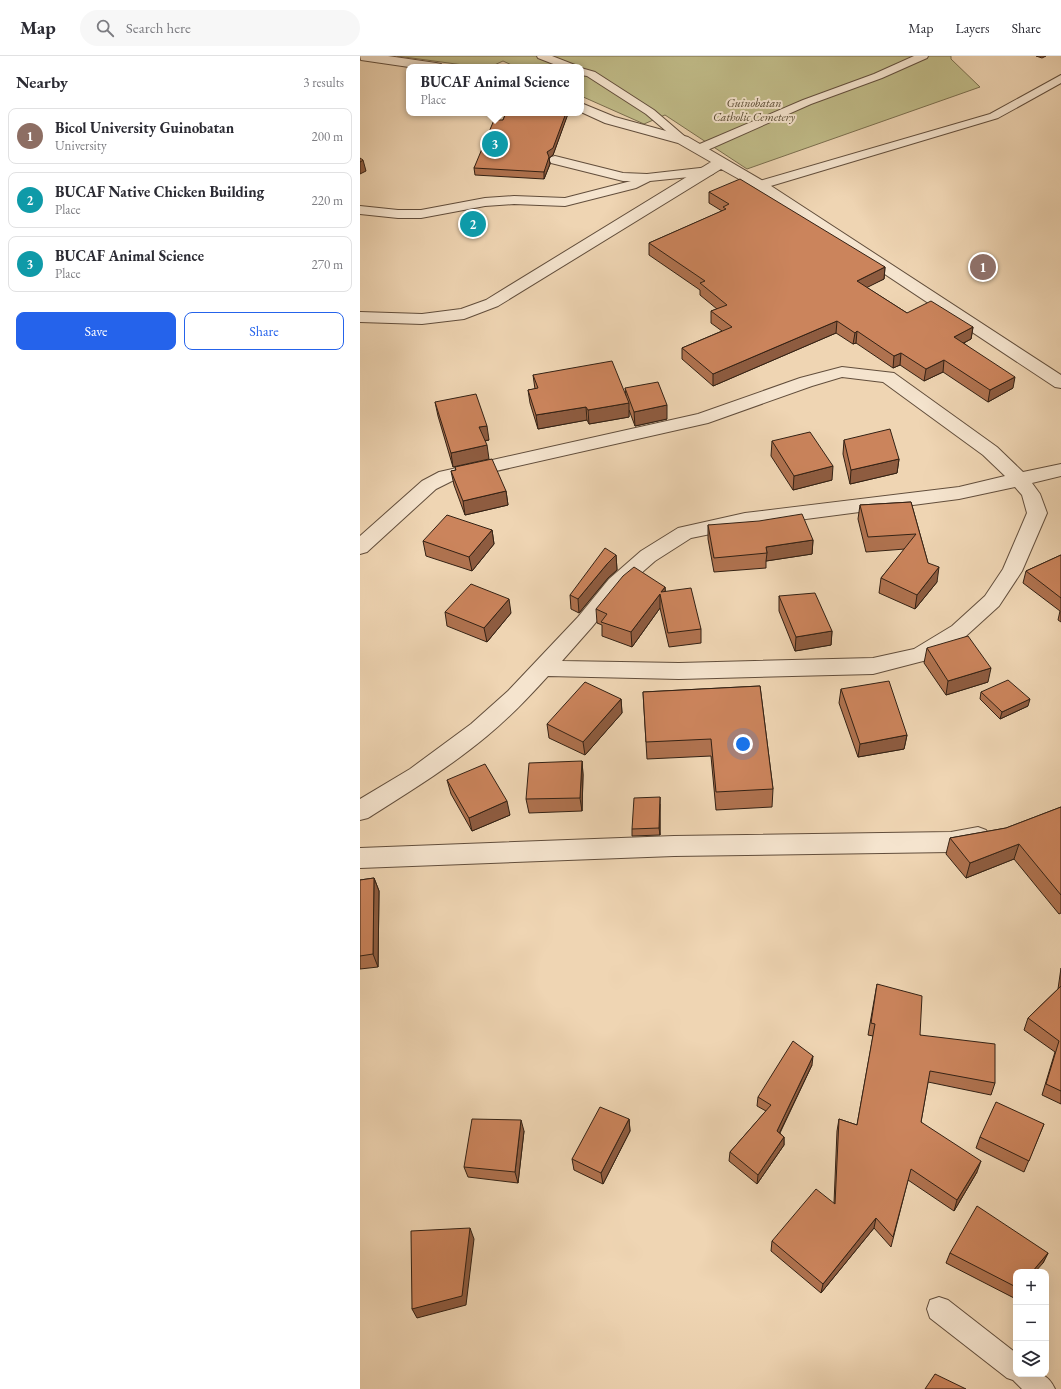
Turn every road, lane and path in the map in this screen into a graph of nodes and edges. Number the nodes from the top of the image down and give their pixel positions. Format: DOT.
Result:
graph roads {
  1 [pos="360,56"];
  2 [pos="542,56"];
  3 [pos="923,56"];
  4 [pos="415,64"];
  5 [pos="564,64"];
  6 [pos="584,72"];
  7 [pos="1061,78"];
  8 [pos="584,108"];
  9 [pos="683,140"];
  10 [pos="699,149"];
  11 [pos="555,160"];
  12 [pos="715,166"];
  13 [pos="647,178"];
  14 [pos="760,185"];
  15 [pos="360,210"];
  16 [pos="360,317"];
  17 [pos="1061,383"];
  18 [pos="1061,470"];
  19 [pos="1020,480"];
  20 [pos="360,547"];
  21 [pos="543,668"];
  22 [pos="360,811"];
  23 [pos="1001,832"];
  24 [pos="360,858"];
  25 [pos="939,1309"];
  26 [pos="1013,1366"];
  27 [pos="1027,1377"];
  28 [pos="1042,1389"];
  1 -- 4 [label="street"];
  2 -- 5 [label="lane"];
  3 -- 10 [label="lane"];
  6 -- 9 [label="lane"];
  7 -- 14 [label="lane"];
  8 -- 9 [label="street"];
  9 -- 10 [label="street"];
  10 -- 12 [label="street"];
  11 -- 13 [label="lane"];
  12 -- 13 [label="lane"];
  12 -- 14 [label="street"];
  12 -- 16 [label="street"];
  13 -- 15 [label="lane"];
  14 -- 17 [label="street"];
  18 -- 19 [label="street"];
  19 -- 20 [label="street"];
  19 -- 21 [label="street"];
  19 -- 21 [label="street"];
  21 -- 22 [label="street"];
  23 -- 24 [label="street"];
  25 -- 26 [label="lane"];
  27 -- 28 [label="lane"];
}
